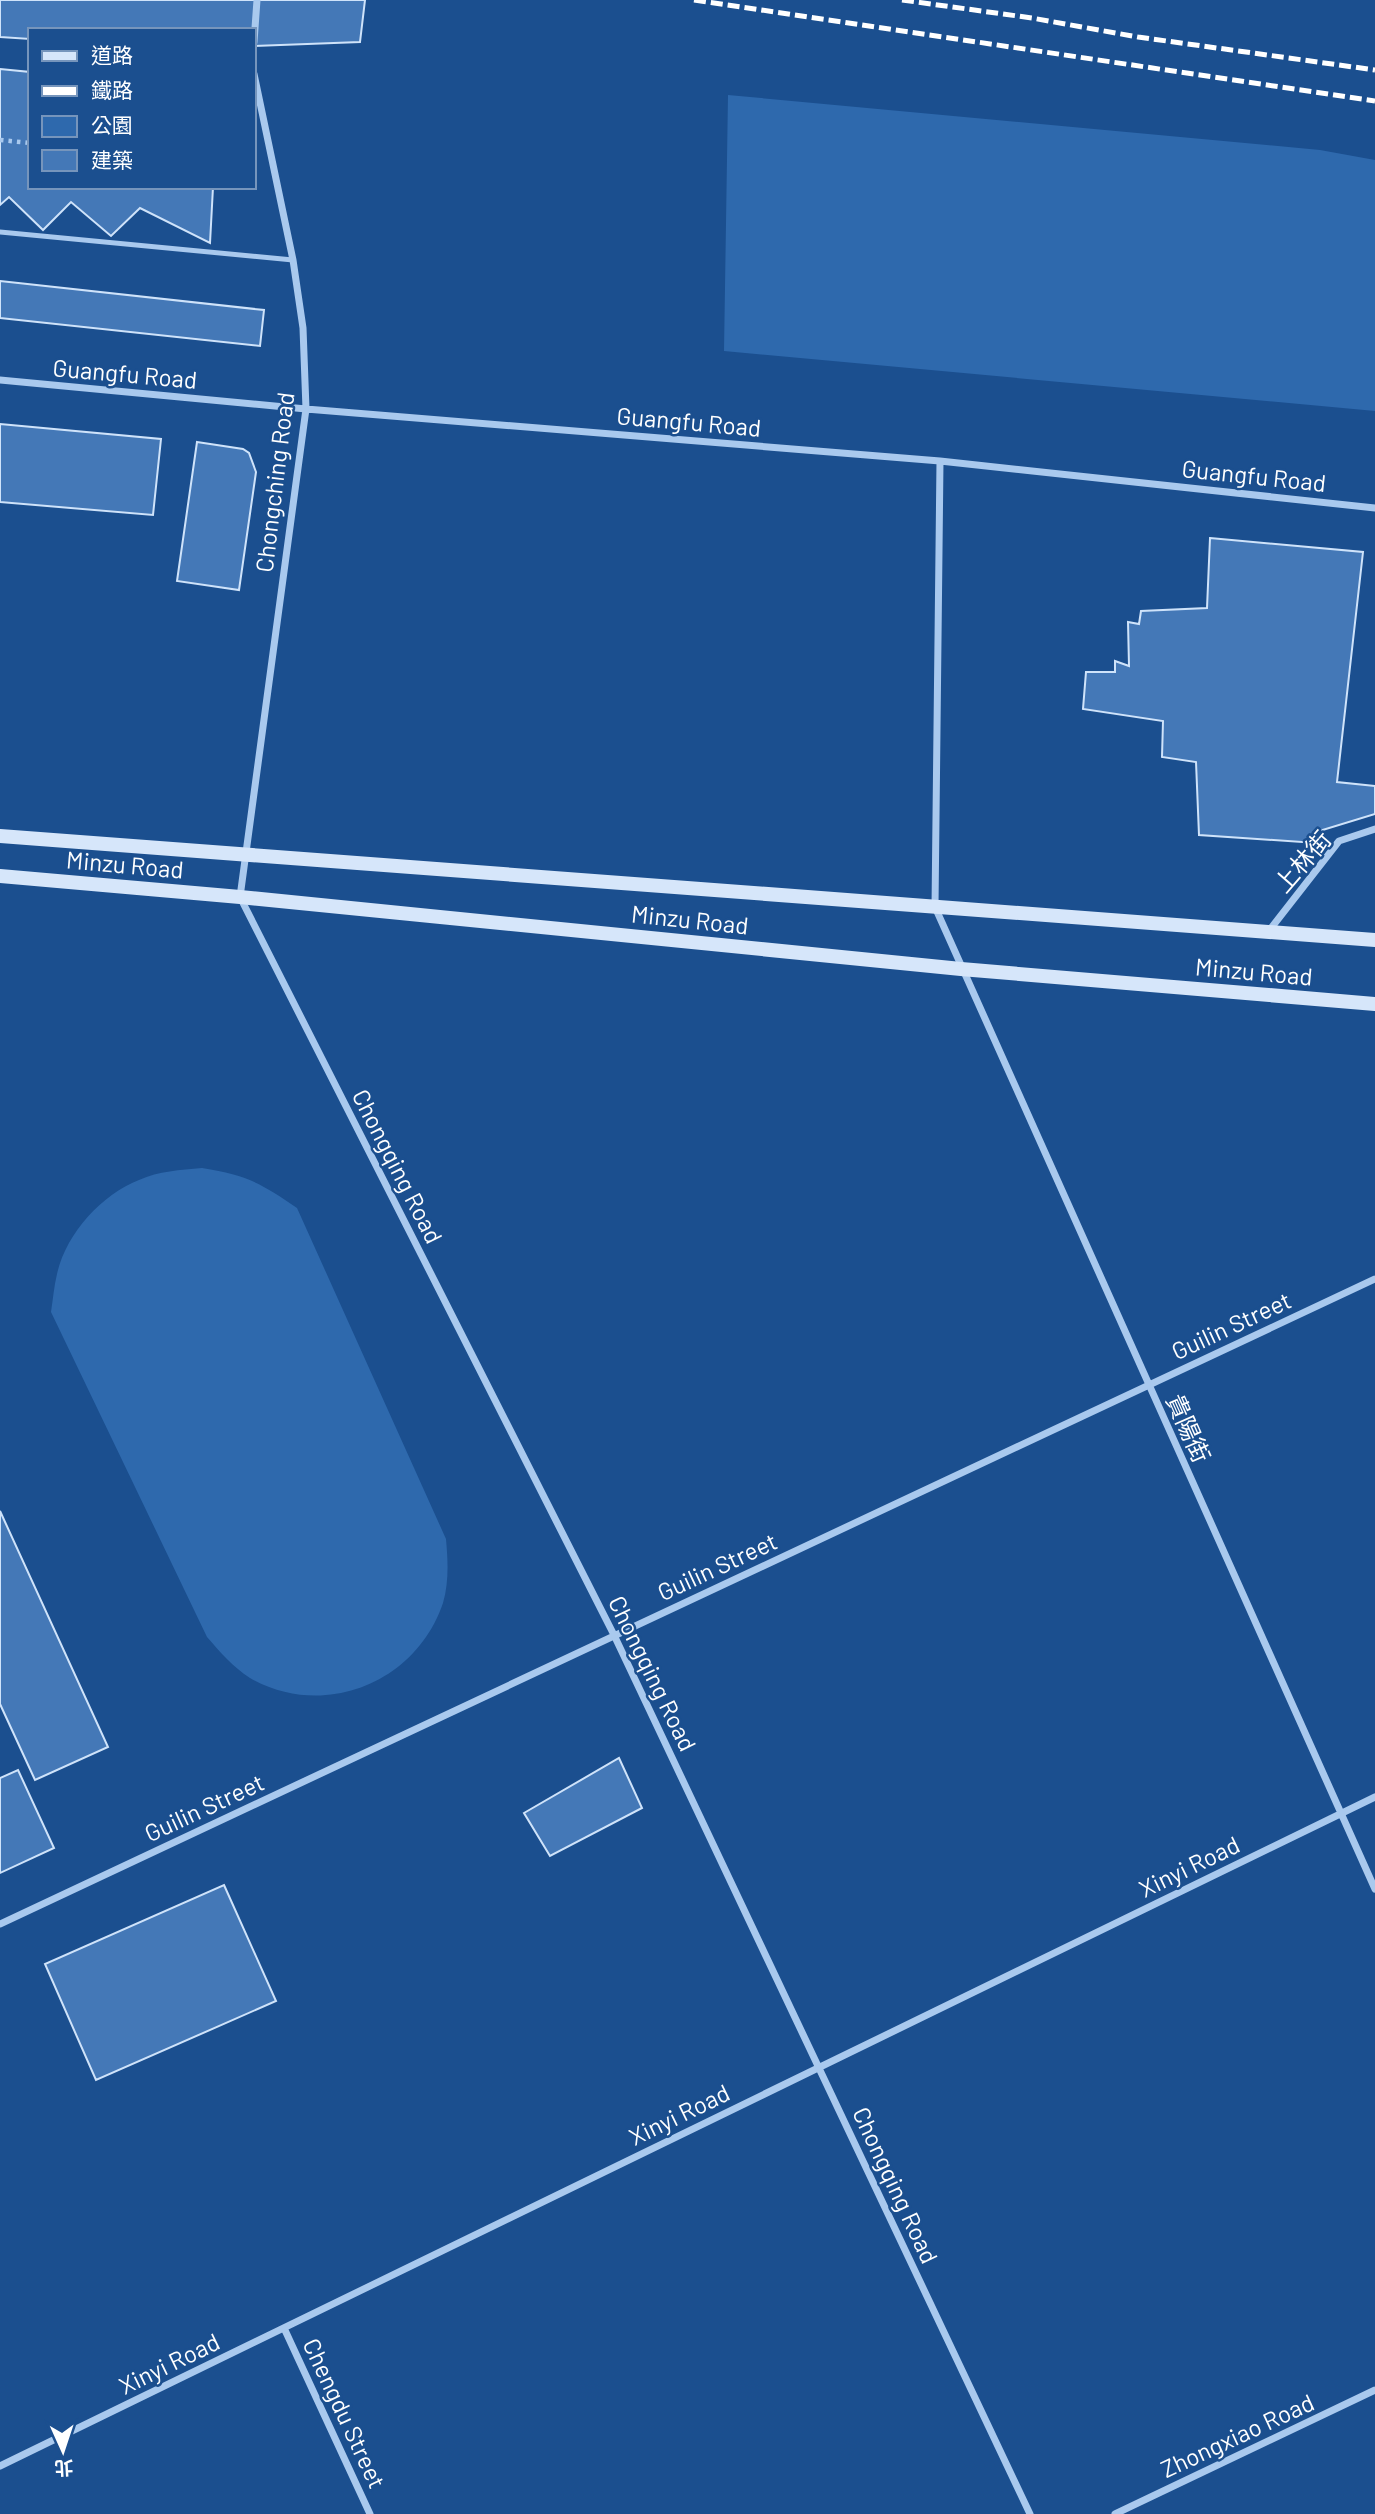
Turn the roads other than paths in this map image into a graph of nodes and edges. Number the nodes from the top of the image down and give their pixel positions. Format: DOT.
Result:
graph roads {
  1 [pos="257,0"];
  2 [pos="255,28"];
  3 [pos="256,84"];
  4 [pos="0,232"];
  5 [pos="293,260"];
  6 [pos="0,380"];
  7 [pos="306,409"];
  8 [pos="940,461"];
  9 [pos="1375,508"];
  10 [pos="1375,829"];
  11 [pos="0,836"];
  12 [pos="245,855"];
  13 [pos="0,876"];
  14 [pos="240,897"];
  15 [pos="934,907"];
  16 [pos="1268,932"];
  17 [pos="1375,940"];
  18 [pos="961,969"];
  19 [pos="1375,1004"];
  20 [pos="1375,1279"];
  21 [pos="1149,1385"];
  22 [pos="614,1636"];
  23 [pos="1375,1797"];
  24 [pos="1341,1813"];
  25 [pos="1375,1889"];
  26 [pos="0,1924"];
  27 [pos="819,2068"];
  28 [pos="285,2328"];
  29 [pos="1375,2390"];
  30 [pos="0,2466"];
  31 [pos="370,2514"];
  32 [pos="1030,2514"];
  33 [pos="1115,2514"];
  1 -- 2 [label="street"];
  3 -- 5 [label="street, Chongching Road"];
  4 -- 5 [label="lane"];
  5 -- 7 [label="street, Chongching Road"];
  6 -- 7 [label="street, Guangfu Road"];
  7 -- 8 [label="street, Guangfu Road"];
  7 -- 12 [label="street, Chongching Road"];
  8 -- 9 [label="street, Guangfu Road"];
  8 -- 15 [label="street"];
  10 -- 16 [label="street, 上林街"];
  11 -- 12 [label="street, Minzu Road"];
  12 -- 14 [label="street"];
  12 -- 15 [label="street, Minzu Road"];
  13 -- 14 [label="street, Minzu Road"];
  14 -- 18 [label="street, Minzu Road"];
  14 -- 22 [label="street, Chongqing Road"];
  15 -- 16 [label="street, Minzu Road"];
  15 -- 18 [label="street, 貴陽街"];
  16 -- 17 [label="street, Minzu Road"];
  18 -- 19 [label="street, Minzu Road"];
  18 -- 21 [label="street, 貴陽街"];
  20 -- 21 [label="street, Guilin Street"];
  21 -- 22 [label="street, Guilin Street"];
  21 -- 24 [label="street, 貴陽街"];
  22 -- 26 [label="street, Guilin Street"];
  22 -- 27 [label="street, Chongqing Road"];
  23 -- 24 [label="street, Xinyi Road"];
  24 -- 25 [label="street, 貴陽街"];
  24 -- 27 [label="street, Xinyi Road"];
  27 -- 28 [label="street, Xinyi Road"];
  27 -- 32 [label="street, Chongqing Road"];
  28 -- 30 [label="street, Xinyi Road"];
  28 -- 31 [label="street, Chengdu Street"];
  29 -- 33 [label="street, Zhongxiao Road"];
}
